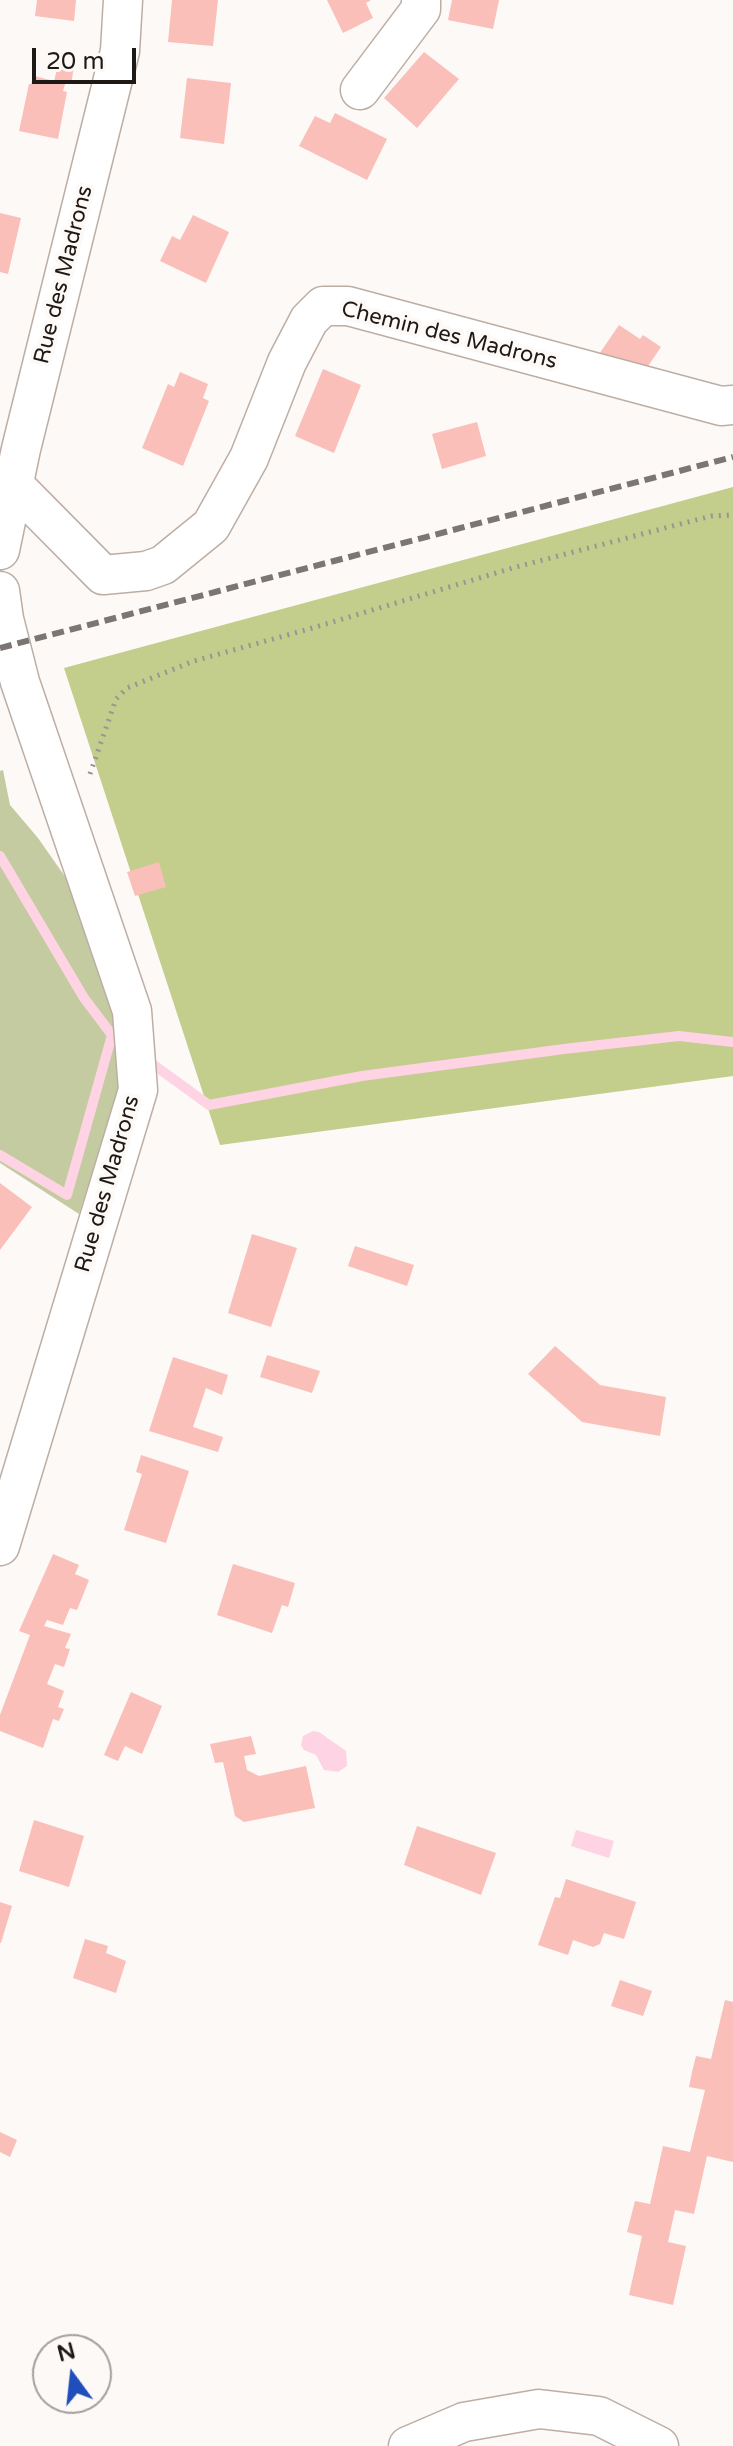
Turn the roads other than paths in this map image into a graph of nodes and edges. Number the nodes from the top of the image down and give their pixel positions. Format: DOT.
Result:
graph roads {
  1 [pos="123,0"];
  2 [pos="421,0"];
  3 [pos="360,90"];
  4 [pos="733,405"];
  5 [pos="13,484"];
  6 [pos="0,550"];
  7 [pos="0,591"];
  8 [pos="0,1546"];
  9 [pos="408,2446"];
  10 [pos="659,2446"];
  1 -- 5 [label="street, Rue des Madrons"];
  2 -- 3 [label="street"];
  4 -- 5 [label="street, Chemin des Madrons"];
  5 -- 6 [label="street, Rue des Madrons"];
  7 -- 8 [label="street, Rue des Madrons"];
  9 -- 10 [label="street"];
}
